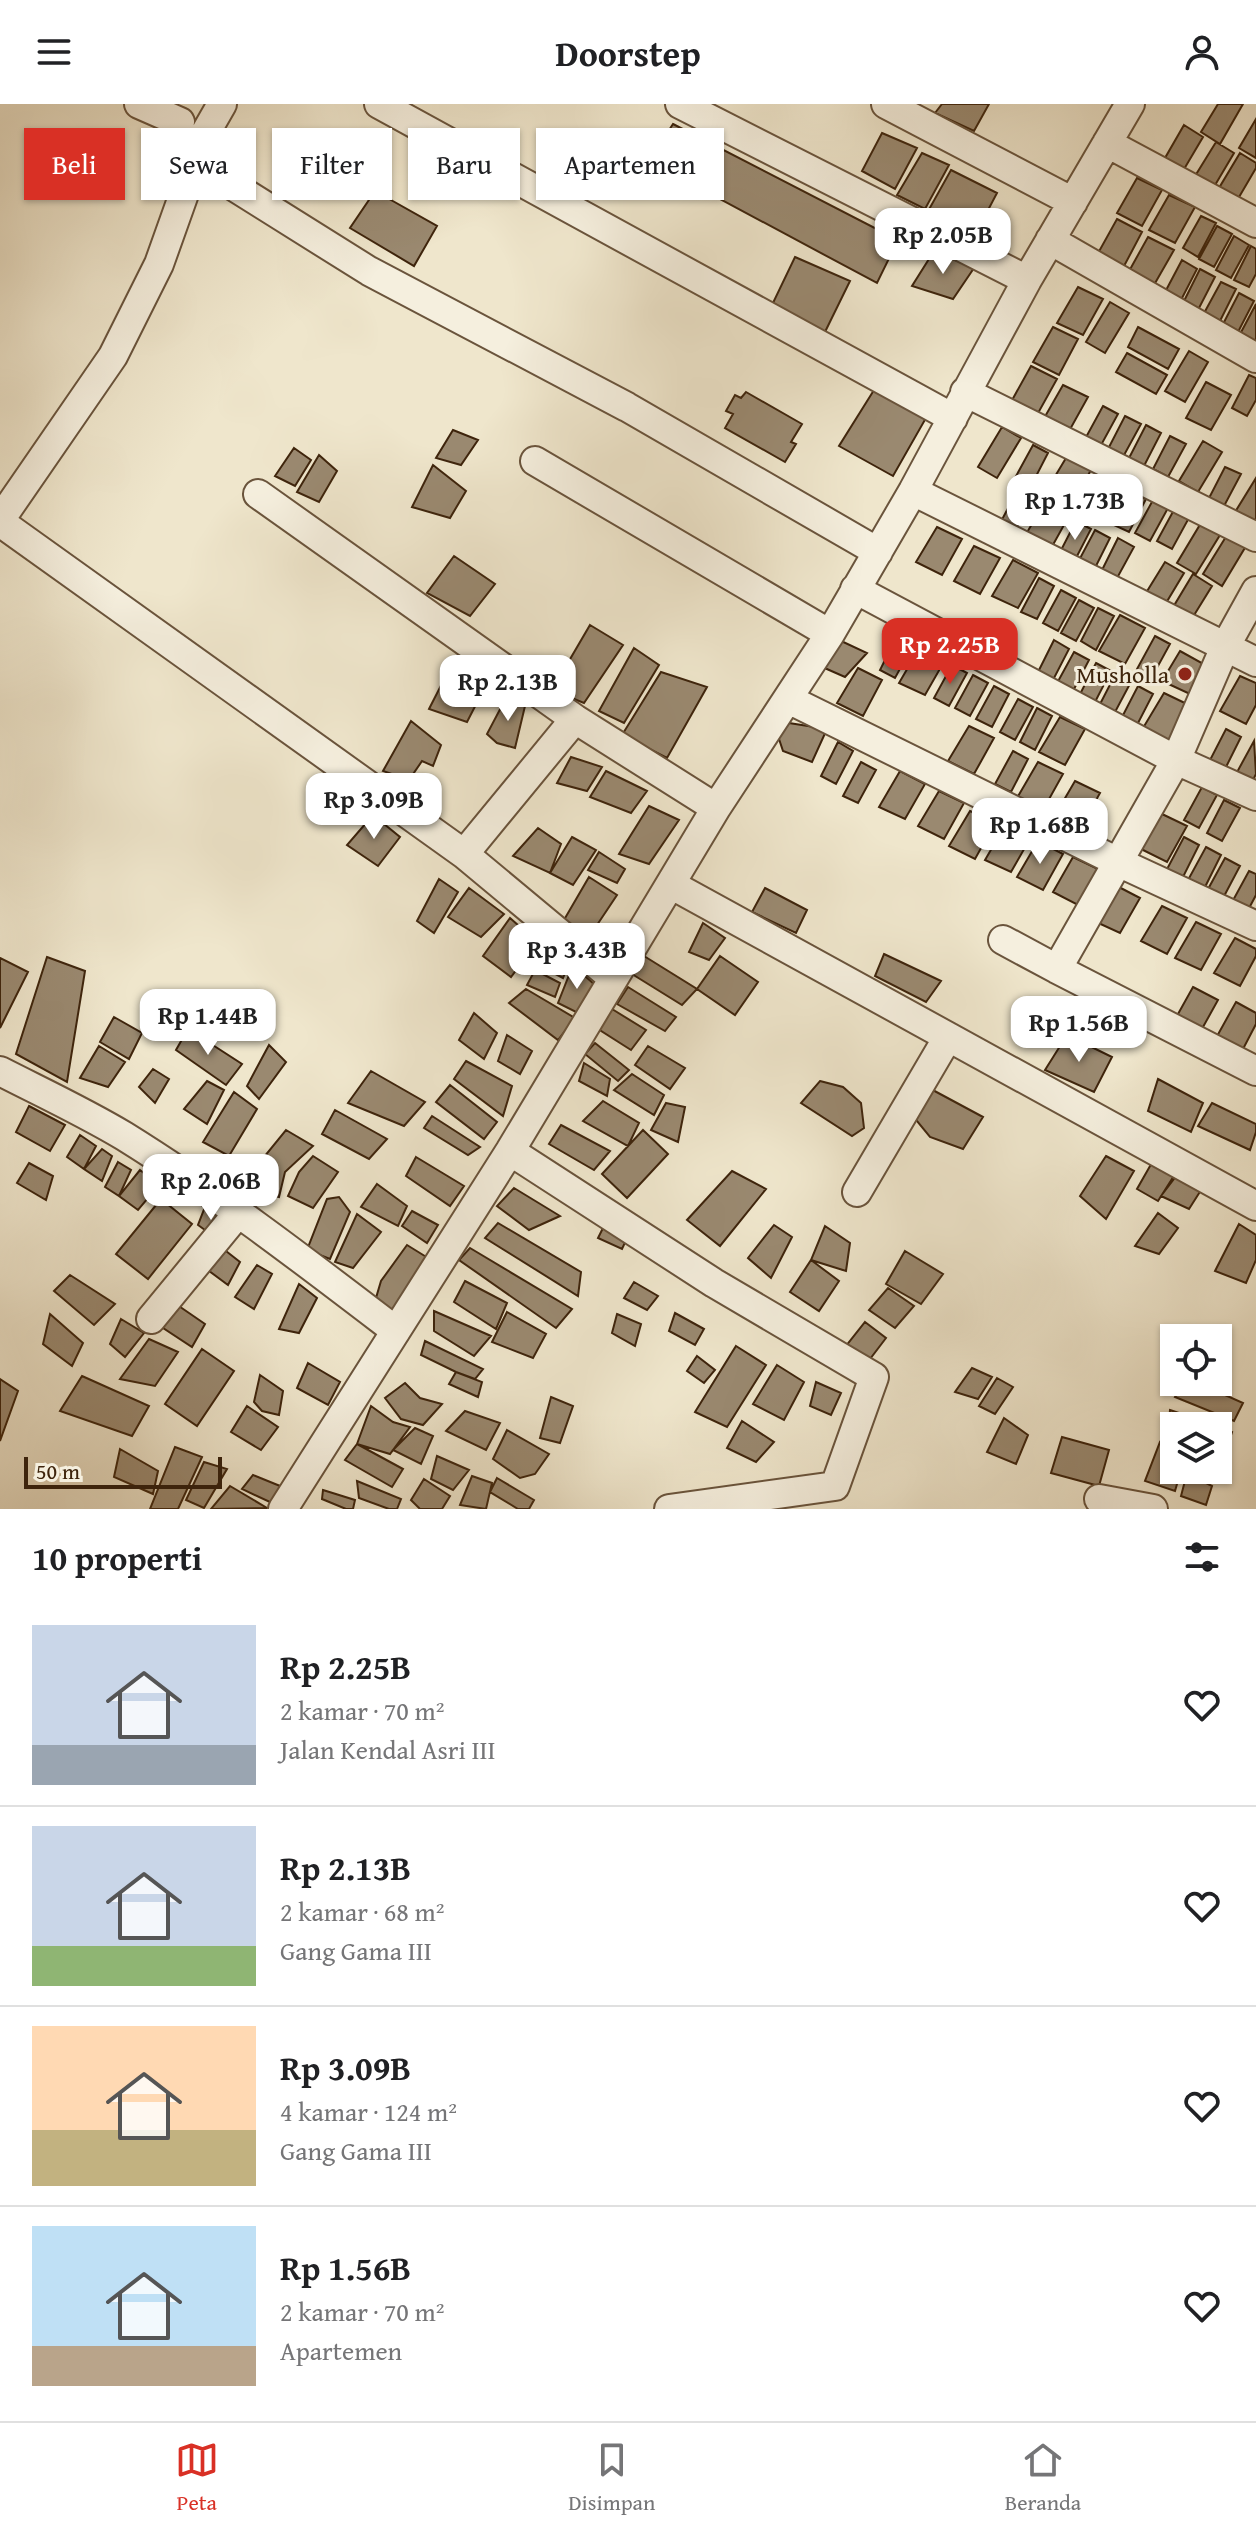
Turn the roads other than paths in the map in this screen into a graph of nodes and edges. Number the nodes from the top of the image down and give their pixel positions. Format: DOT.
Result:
graph roads {
  1 [pos="139,104"];
  2 [pos="222,104"];
  3 [pos="379,104"];
  4 [pos="680,104"];
  5 [pos="886,104"];
  6 [pos="1130,104"];
  7 [pos="180,122"];
  8 [pos="208,128"];
  9 [pos="1107,143"];
  10 [pos="182,200"];
  11 [pos="256,200"];
  12 [pos="1073,202"];
  13 [pos="1256,223"];
  14 [pos="1050,240"];
  15 [pos="1027,280"];
  16 [pos="1256,358"];
  17 [pos="965,392"];
  18 [pos="953,418"];
  19 [pos="535,461"];
  20 [pos="913,491"];
  21 [pos="258,494"];
  22 [pos="0,521"];
  23 [pos="1256,537"];
  24 [pos="878,552"];
  25 [pos="855,589"];
  26 [pos="1256,591"];
  27 [pos="830,634"];
  28 [pos="1225,647"];
  29 [pos="1256,662"];
  30 [pos="788,699"];
  31 [pos="575,719"];
  32 [pos="1176,760"];
  33 [pos="1256,796"];
  34 [pos="716,808"];
  35 [pos="464,854"];
  36 [pos="1118,862"];
  37 [pos="672,885"];
  38 [pos="1256,926"];
  39 [pos="1003,940"];
  40 [pos="1057,969"];
  41 [pos="613,978"];
  42 [pos="948,1037"];
  43 [pos="0,1071"];
  44 [pos="1256,1071"];
  45 [pos="510,1151"];
  46 [pos="857,1192"];
  47 [pos="1256,1206"];
  48 [pos="238,1213"];
  49 [pos="151,1319"];
  50 [pos="396,1331"];
  51 [pos="1099,1499"];
  52 [pos="283,1509"];
  53 [pos="669,1509"];
  54 [pos="1153,1509"];
  1 -- 7 [label="street"];
  2 -- 8 [label="street"];
  3 -- 18 [label="street"];
  4 -- 15 [label="street"];
  5 -- 12 [label="street"];
  6 -- 9 [label="street"];
  9 -- 12 [label="street"];
  9 -- 13 [label="street"];
  10 -- 22 [label="street"];
  11 -- 24 [label="street"];
  12 -- 14 [label="street"];
  14 -- 15 [label="street"];
  14 -- 16 [label="street"];
  15 -- 17 [label="street"];
  17 -- 18 [label="street"];
  17 -- 23 [label="street"];
  18 -- 20 [label="street"];
  19 -- 27 [label="street"];
  20 -- 24 [label="street"];
  20 -- 28 [label="street"];
  21 -- 31 [label="street"];
  22 -- 35 [label="street"];
  24 -- 25 [label="street"];
  25 -- 27 [label="street"];
  25 -- 32 [label="street"];
  26 -- 28 [label="street"];
  27 -- 30 [label="street"];
  28 -- 29 [label="street"];
  28 -- 32 [label="street"];
  30 -- 34 [label="street"];
  30 -- 36 [label="street"];
  31 -- 34 [label="street"];
  31 -- 35 [label="street"];
  32 -- 33 [label="street"];
  32 -- 36 [label="street"];
  34 -- 37 [label="street"];
  35 -- 41 [label="street"];
  36 -- 38 [label="street"];
  36 -- 40 [label="street"];
  37 -- 41 [label="street"];
  37 -- 42 [label="street"];
  39 -- 40 [label="street"];
  40 -- 44 [label="street"];
  41 -- 45 [label="street"];
  42 -- 46 [label="street"];
  42 -- 47 [label="street"];
  43 -- 48 [label="street"];
  45 -- 50 [label="street"];
  45 -- 53 [label="street"];
  48 -- 49 [label="street"];
  48 -- 50 [label="street"];
  50 -- 52 [label="street"];
  51 -- 54 [label="street"];
}
